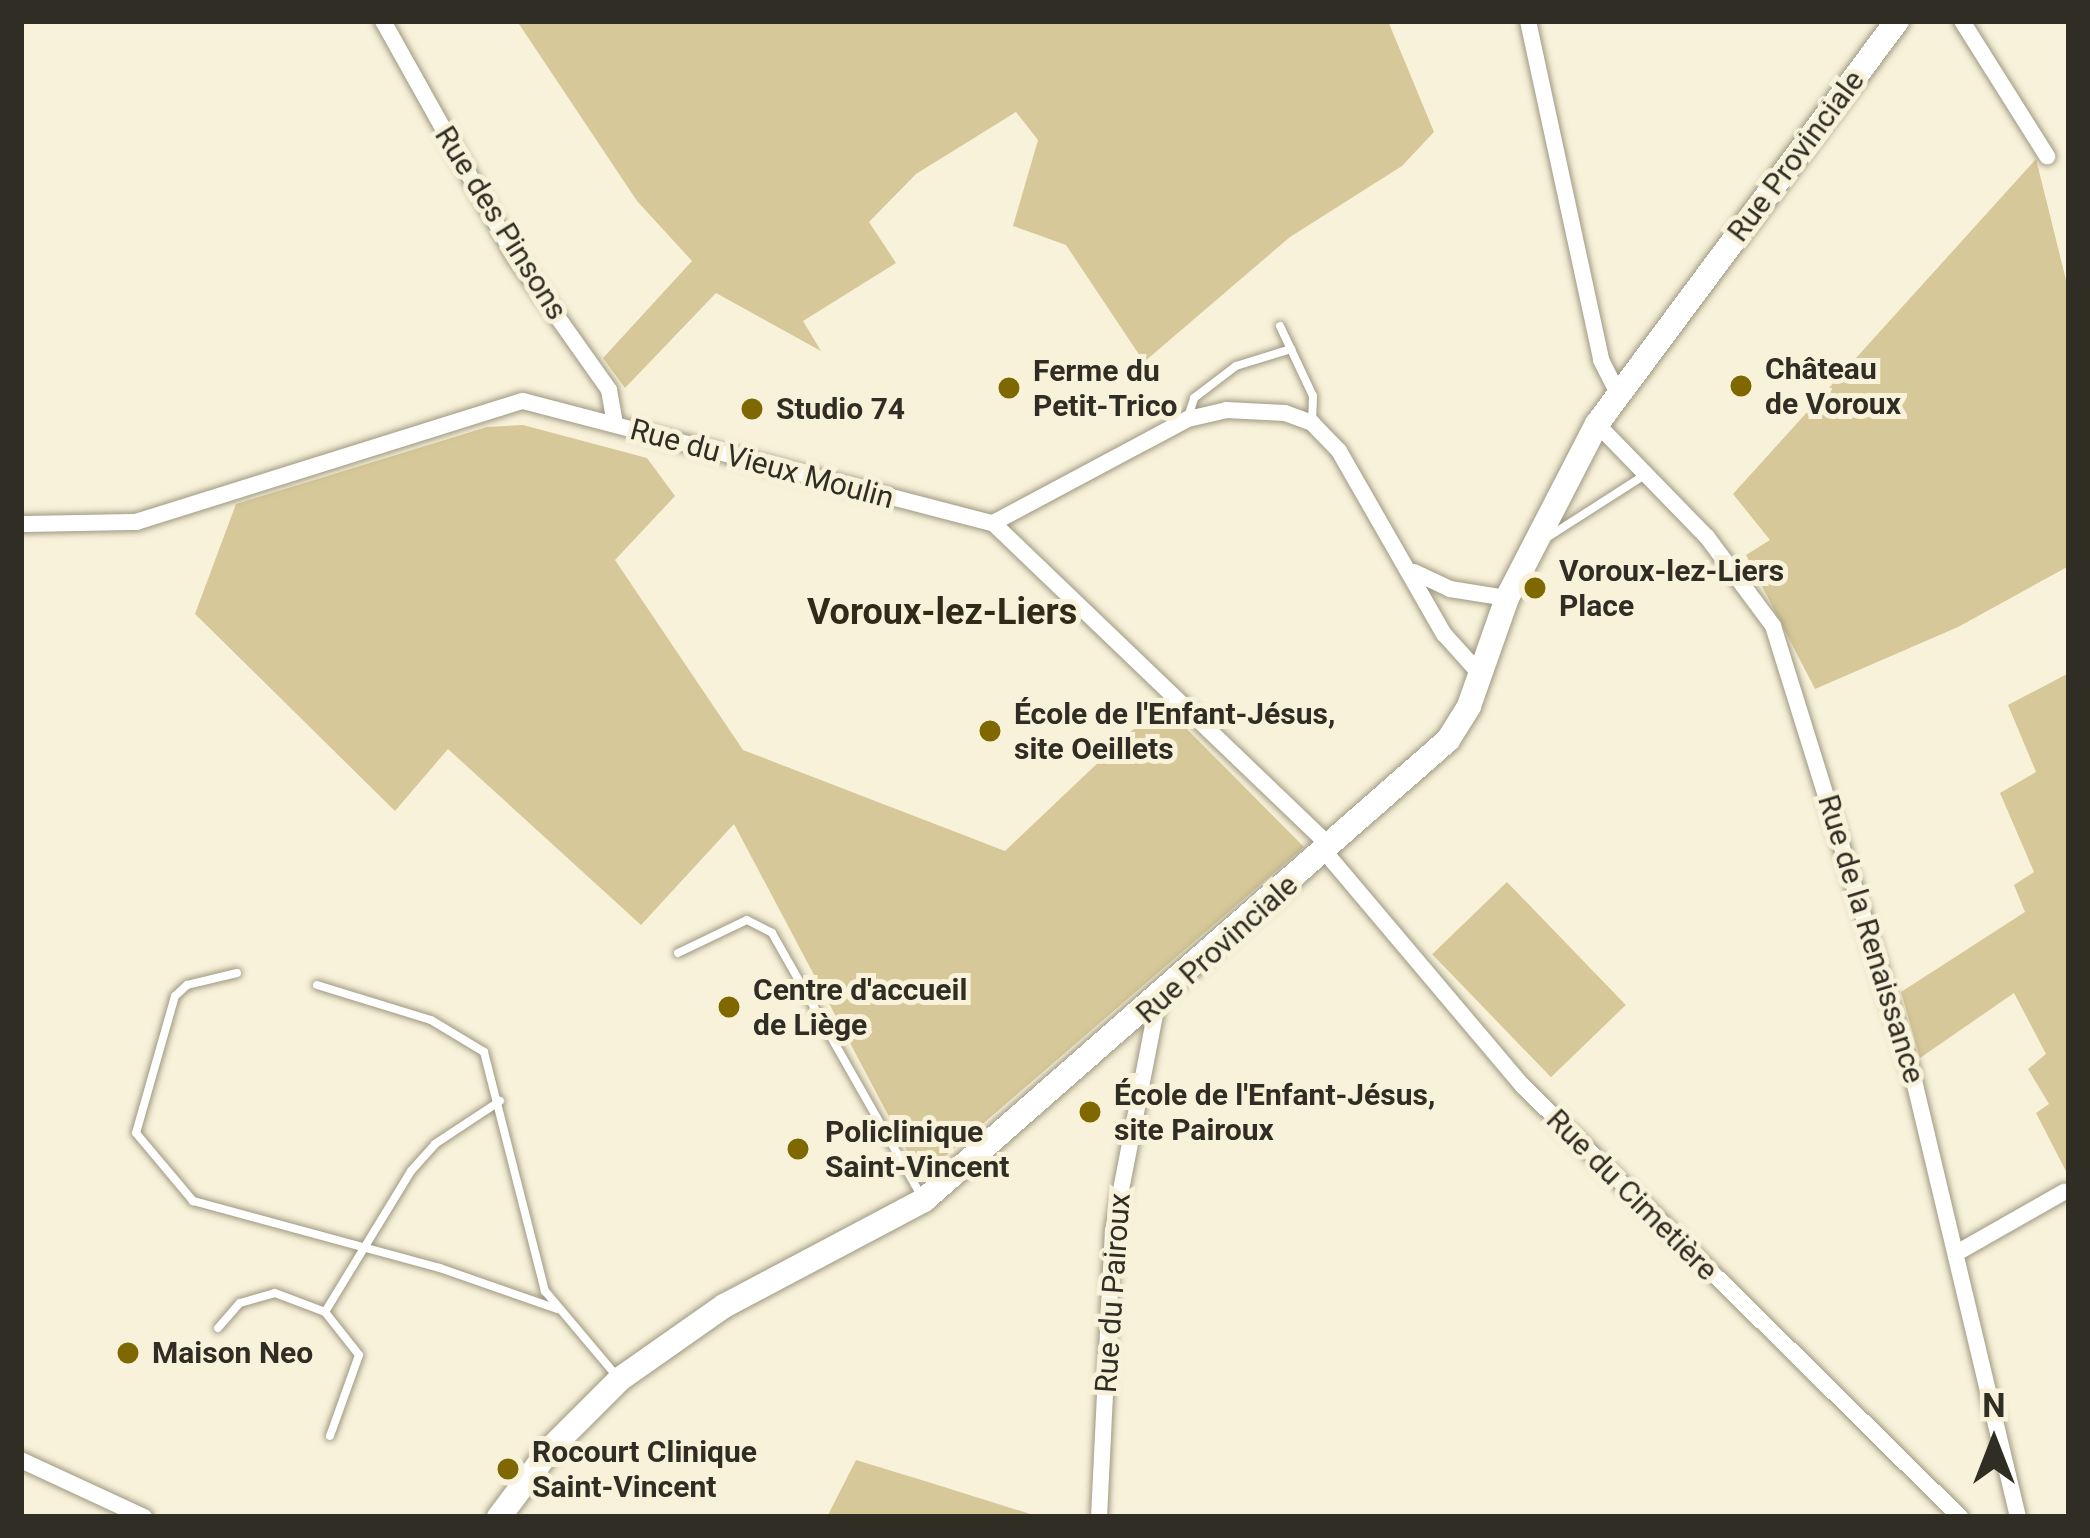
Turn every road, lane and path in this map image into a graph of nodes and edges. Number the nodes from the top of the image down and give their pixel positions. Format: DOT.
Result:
graph roads {
  1 [pos="382,21"];
  2 [pos="1528,21"];
  3 [pos="1897,21"];
  4 [pos="1962,21"];
  5 [pos="2047,156"];
  6 [pos="1280,326"];
  7 [pos="1291,349"];
  8 [pos="1618,394"];
  9 [pos="1188,419"];
  10 [pos="1312,423"];
  11 [pos="614,424"];
  12 [pos="1597,424"];
  13 [pos="1648,473"];
  14 [pos="21,524"];
  15 [pos="992,524"];
  16 [pos="1531,547"];
  17 [pos="1414,572"];
  18 [pos="1507,598"];
  19 [pos="1480,674"];
  20 [pos="1328,850"];
  21 [pos="678,953"];
  22 [pos="237,973"];
  23 [pos="317,985"];
  24 [pos="1158,1000"];
  25 [pos="500,1101"];
  26 [pos="2064,1192"];
  27 [pos="924,1200"];
  28 [pos="369,1249"];
  29 [pos="1960,1251"];
  30 [pos="557,1309"];
  31 [pos="325,1312"];
  32 [pos="218,1328"];
  33 [pos="620,1379"];
  34 [pos="330,1436"];
  35 [pos="21,1460"];
  36 [pos="143,1517"];
  37 [pos="499,1517"];
  38 [pos="1099,1517"];
  39 [pos="1960,1517"];
  40 [pos="2018,1517"];
  1 -- 11 [label="street, Rue des Pinsons"];
  2 -- 8 [label="street"];
  3 -- 8 [label="main road, Rue Provinciale"];
  4 -- 5 [label="street"];
  6 -- 7 [label="lane"];
  7 -- 9 [label="lane"];
  7 -- 10 [label="lane"];
  8 -- 12 [label="main road, Rue Provinciale"];
  9 -- 10 [label="street"];
  9 -- 15 [label="street"];
  10 -- 17 [label="street"];
  11 -- 14 [label="street, Rue du Vieux Moulin"];
  11 -- 15 [label="street, Rue du Vieux Moulin"];
  12 -- 13 [label="street, Rue de la Renaissance"];
  12 -- 16 [label="main road, Rue Provinciale"];
  13 -- 16 [label="lane"];
  13 -- 29 [label="street, Rue de la Renaissance"];
  15 -- 20 [label="street, Rue du Cimetière"];
  16 -- 18 [label="main road, Rue Provinciale"];
  17 -- 18 [label="street"];
  17 -- 19 [label="street"];
  18 -- 19 [label="main road, Rue Provinciale"];
  19 -- 20 [label="main road, Rue Provinciale"];
  20 -- 24 [label="main road, Rue Provinciale"];
  20 -- 39 [label="street, Rue du Cimetière"];
  21 -- 27 [label="lane"];
  22 -- 28 [label="lane"];
  23 -- 25 [label="lane"];
  24 -- 27 [label="main road, Rue Provinciale"];
  24 -- 38 [label="street, Rue du Pairoux"];
  25 -- 28 [label="lane"];
  25 -- 30 [label="lane"];
  26 -- 29 [label="street"];
  27 -- 33 [label="main road, Rue Provinciale"];
  28 -- 30 [label="lane"];
  28 -- 31 [label="lane"];
  29 -- 40 [label="street, Rue de la Renaissance"];
  30 -- 33 [label="lane"];
  31 -- 32 [label="lane"];
  31 -- 34 [label="lane"];
  33 -- 37 [label="main road, Rue Provinciale"];
  35 -- 36 [label="street"];
}
